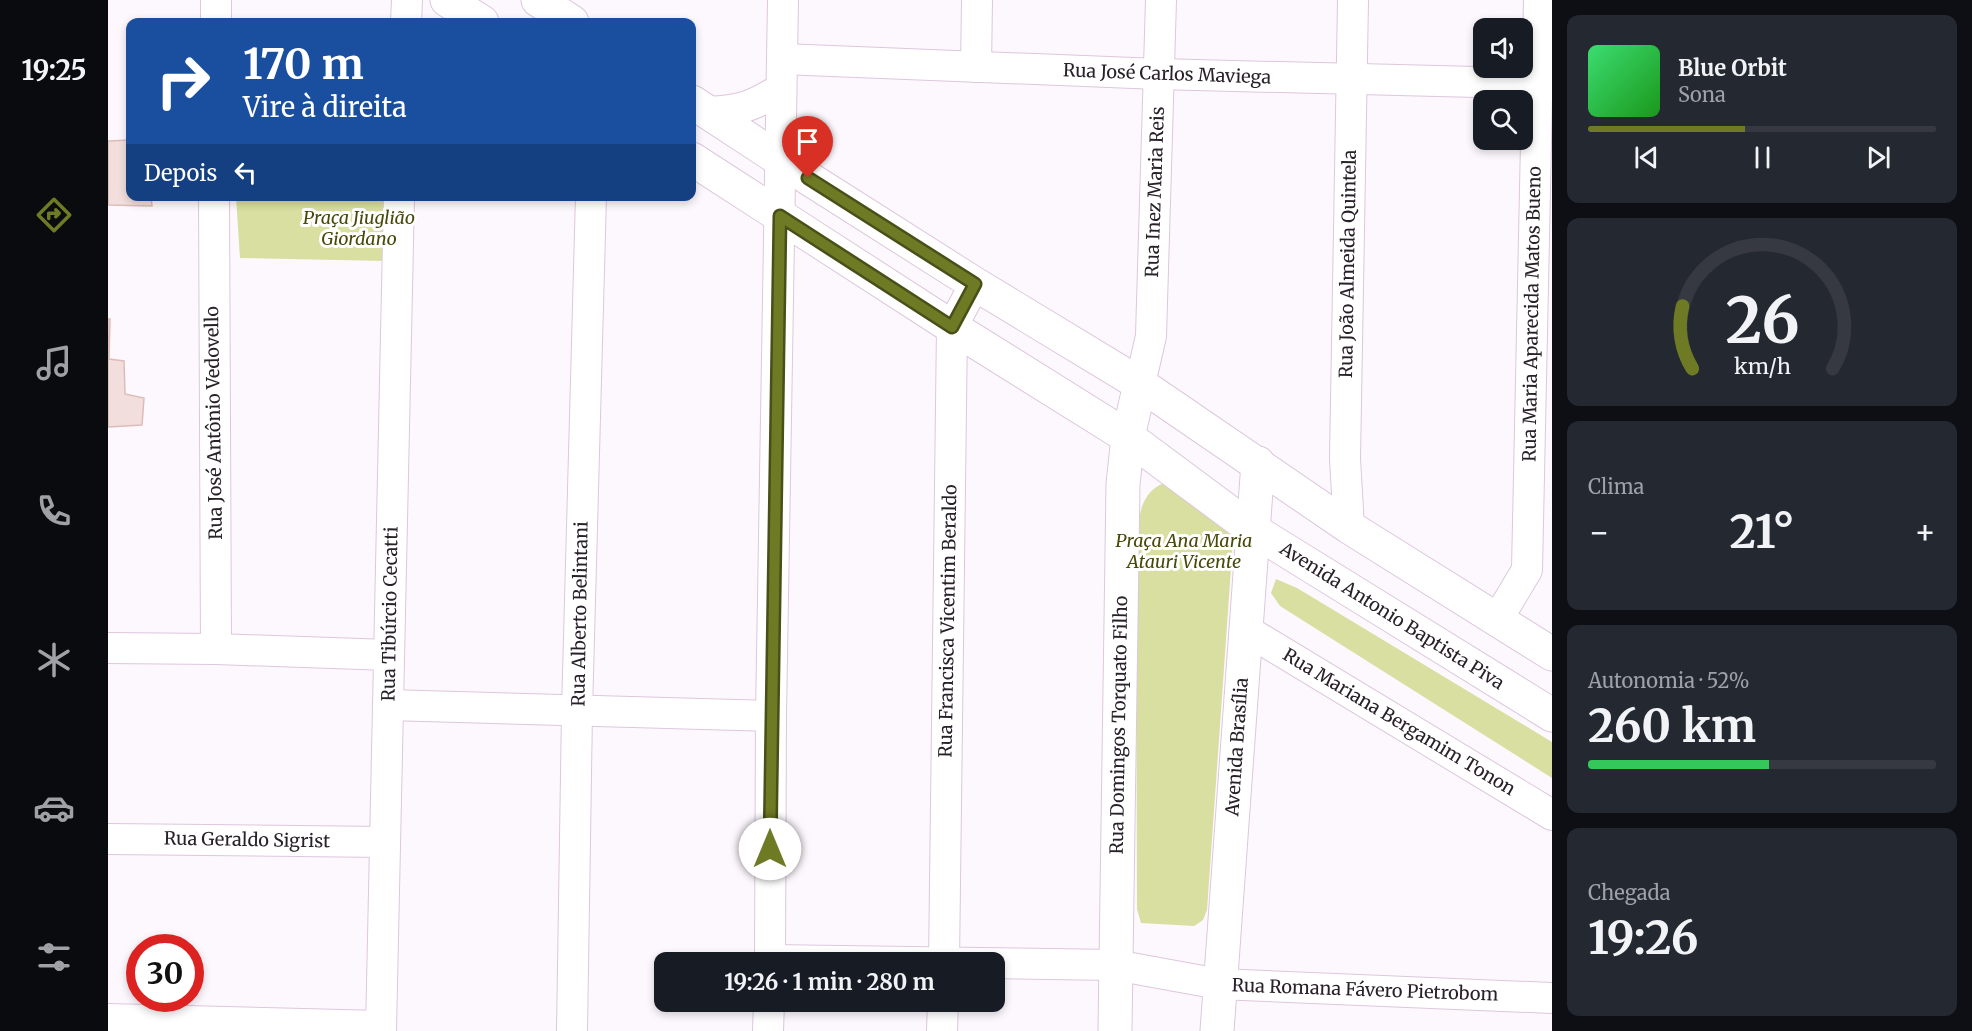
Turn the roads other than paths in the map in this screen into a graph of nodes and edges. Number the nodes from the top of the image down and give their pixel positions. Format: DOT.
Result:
graph roads {
  1 [pos="216,0"];
  2 [pos="407,0"];
  3 [pos="447,0"];
  4 [pos="538,0"];
  5 [pos="783,0"];
  6 [pos="977,0"];
  7 [pos="1161,0"];
  8 [pos="1353,0"];
  9 [pos="1539,0"];
  10 [pos="216,18"];
  11 [pos="406,18"];
  12 [pos="476,18"];
  13 [pos="566,18"];
  14 [pos="782,59"];
  15 [pos="976,67"];
  16 [pos="1158,74"];
  17 [pos="1352,79"];
  18 [pos="1544,84"];
  19 [pos="780,89"];
  20 [pos="700,107"];
  21 [pos="779,159"];
  22 [pos="696,162"];
  23 [pos="214,201"];
  24 [pos="399,201"];
  25 [pos="591,201"];
  26 [pos="780,216"];
  27 [pos="975,284"];
  28 [pos="952,327"];
  29 [pos="1140,384"];
  30 [pos="1128,437"];
  31 [pos="1258,463"];
  32 [pos="1349,527"];
  33 [pos="1253,530"];
  34 [pos="1497,620"];
  35 [pos="1246,630"];
  36 [pos="108,648"];
  37 [pos="216,649"];
  38 [pos="1552,654"];
  39 [pos="389,656"];
  40 [pos="388,705"];
  41 [pos="577,711"];
  42 [pos="1552,715"];
  43 [pos="771,716"];
  44 [pos="1552,815"];
  45 [pos="108,839"];
  46 [pos="385,842"];
  47 [pos="770,952"];
  48 [pos="944,952"];
  49 [pos="1005,963"];
  50 [pos="1114,965"];
  51 [pos="1219,984"];
  52 [pos="1552,998"];
  53 [pos="769,1012"];
  54 [pos="943,1012"];
  55 [pos="108,1019"];
  56 [pos="381,1029"];
  57 [pos="572,1031"];
  58 [pos="768,1031"];
  59 [pos="942,1031"];
  60 [pos="1115,1031"];
  61 [pos="1217,1031"];
  1 -- 10 [label="street"];
  2 -- 11 [label="street"];
  3 -- 12 [label="main road"];
  4 -- 13 [label="main road"];
  5 -- 14 [label="street"];
  6 -- 15 [label="street"];
  7 -- 16 [label="street, Rua Inez Maria Reis"];
  8 -- 17 [label="street, Rua João Almeida Quintela"];
  9 -- 18 [label="street, Rua Maria Aparecida Matos Bueno"];
  14 -- 15 [label="street, Rua José Carlos Maviega"];
  14 -- 19 [label="street"];
  15 -- 16 [label="street, Rua José Carlos Maviega"];
  16 -- 17 [label="street, Rua José Carlos Maviega"];
  16 -- 29 [label="street, Rua Inez Maria Reis"];
  17 -- 18 [label="street, Rua José Carlos Maviega"];
  17 -- 32 [label="street, Rua João Almeida Quintela"];
  18 -- 34 [label="street, Rua Maria Aparecida Matos Bueno"];
  19 -- 20 [label="street"];
  19 -- 21 [label="street"];
  20 -- 21 [label="main road"];
  21 -- 26 [label="street"];
  21 -- 27 [label="main road"];
  22 -- 26 [label="main road, Avenida Antonio Baptista Piva"];
  23 -- 37 [label="street, Rua José Antônio Vedovello"];
  24 -- 39 [label="street, Rua Tibúrcio Cecatti"];
  25 -- 41 [label="street, Rua Alberto Belintani"];
  26 -- 28 [label="main road, Avenida Antonio Baptista Piva"];
  26 -- 43 [label="street"];
  27 -- 28 [label="street, Rua Francisca Vicentim Beraldo"];
  27 -- 29 [label="main road"];
  28 -- 30 [label="main road, Avenida Antonio Baptista Piva"];
  28 -- 48 [label="street, Rua Francisca Vicentim Beraldo"];
  29 -- 30 [label="main road, Rua Domingos Torquato Filho"];
  29 -- 31 [label="main road"];
  30 -- 33 [label="main road, Avenida Antonio Baptista Piva"];
  30 -- 50 [label="main road, Rua Domingos Torquato Filho"];
  31 -- 32 [label="main road"];
  31 -- 33 [label="main road, Avenida Brasília"];
  32 -- 34 [label="main road"];
  33 -- 35 [label="main road, Avenida Brasília"];
  33 -- 42 [label="main road, Avenida Antonio Baptista Piva"];
  34 -- 38 [label="main road"];
  35 -- 44 [label="street, Rua Mariana Bergamim Tonon"];
  35 -- 51 [label="main road, Avenida Brasília"];
  36 -- 37 [label="street"];
  37 -- 39 [label="street"];
  39 -- 40 [label="street, Rua Tibúrcio Cecatti"];
  40 -- 41 [label="street"];
  40 -- 46 [label="street, Rua Tibúrcio Cecatti"];
  41 -- 43 [label="street"];
  41 -- 57 [label="street, Rua Alberto Belintani"];
  43 -- 47 [label="street"];
  45 -- 46 [label="street, Rua Geraldo Sigrist"];
  46 -- 56 [label="street, Rua Tibúrcio Cecatti"];
  49 -- 50 [label="street, Rua Romana Fávero Pietrobom"];
  50 -- 51 [label="street, Rua Romana Fávero Pietrobom"];
  50 -- 60 [label="main road, Rua Domingos Torquato Filho"];
  51 -- 52 [label="street, Rua Romana Fávero Pietrobom"];
  51 -- 61 [label="main road, Avenida Brasília"];
  53 -- 58 [label="street"];
  54 -- 59 [label="street"];
  55 -- 56 [label="street"];
}
